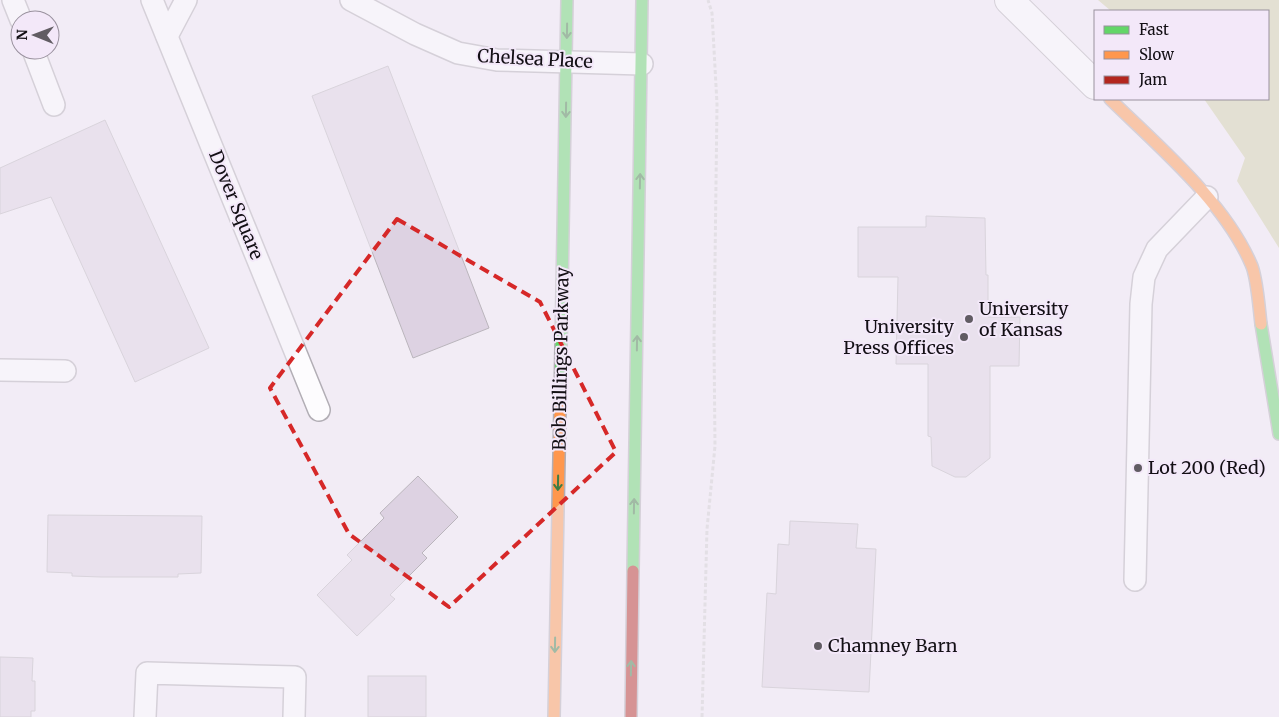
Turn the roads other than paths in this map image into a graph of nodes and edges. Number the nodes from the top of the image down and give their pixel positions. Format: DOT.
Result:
graph roads {
  1 [pos="152,0"];
  2 [pos="186,0"];
  3 [pos="352,0"];
  4 [pos="567,0"];
  5 [pos="642,0"];
  6 [pos="1009,0"];
  7 [pos="388,9"];
  8 [pos="167,36"];
  9 [pos="37,60"];
  10 [pos="567,62"];
  11 [pos="642,64"];
  12 [pos="1094,83"];
  13 [pos="1111,100"];
  14 [pos="54,105"];
  15 [pos="1207,197"];
  16 [pos="0,370"];
  17 [pos="65,371"];
  18 [pos="319,410"];
  19 [pos="1279,434"];
  20 [pos="1135,580"];
  21 [pos="145,717"];
  22 [pos="294,717"];
  23 [pos="554,717"];
  24 [pos="630,717"];
  1 -- 8 [label="lane, Dover Square"];
  2 -- 8 [label="lane"];
  3 -- 7 [label="lane, Chelsea Place"];
  4 -- 10 [label="main road, Bob Billings Parkway, one-way"];
  5 -- 11 [label="main road"];
  6 -- 12 [label="street"];
  7 -- 10 [label="lane, Chelsea Place"];
  8 -- 18 [label="lane, Dover Square"];
  9 -- 14 [label="lane"];
  10 -- 11 [label="lane, Chelsea Place"];
  10 -- 23 [label="main road, Bob Billings Parkway, one-way"];
  24 -- 11 [label="main road, one-way"];
  13 -- 15 [label="main road"];
  15 -- 19 [label="main road"];
  15 -- 20 [label="lane"];
  16 -- 17 [label="lane"];
  21 -- 22 [label="lane"];
}
